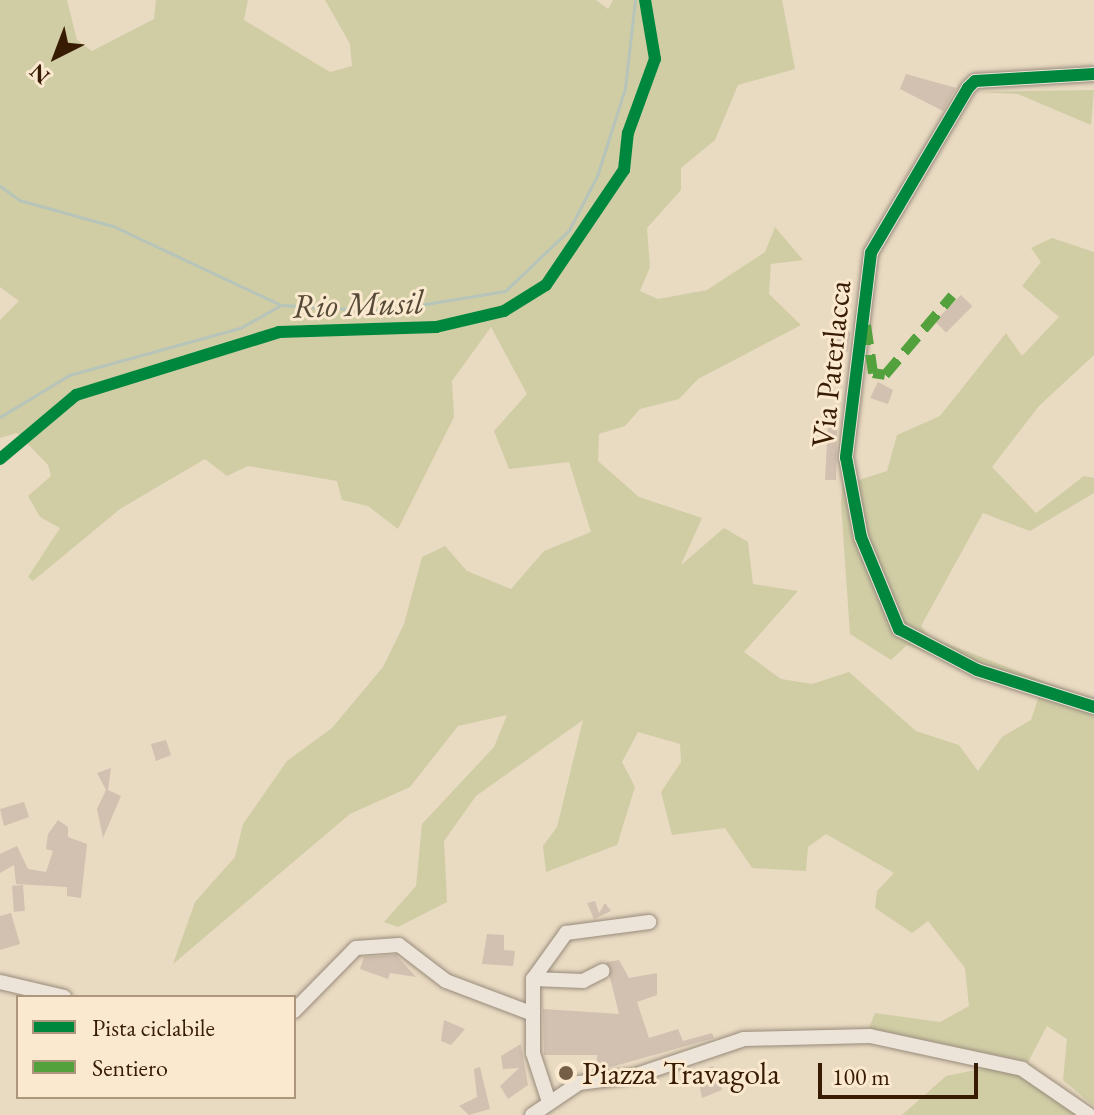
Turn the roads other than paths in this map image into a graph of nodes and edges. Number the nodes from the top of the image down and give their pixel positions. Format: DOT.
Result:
graph roads {
  1 [pos="1094,74"];
  2 [pos="1094,707"];
  3 [pos="649,922"];
  4 [pos="603,971"];
  5 [pos="533,979"];
  6 [pos="0,982"];
  7 [pos="55,995"];
  8 [pos="296,1009"];
  9 [pos="528,1012"];
  10 [pos="549,1102"];
  11 [pos="532,1115"];
  12 [pos="1089,1115"];
  1 -- 2 [label="street, Via Paterlacca"];
  3 -- 5 [label="street"];
  4 -- 5 [label="street"];
  5 -- 9 [label="street"];
  6 -- 7 [label="street"];
  8 -- 9 [label="street"];
  9 -- 10 [label="street"];
  10 -- 11 [label="street"];
  10 -- 12 [label="street"];
}
